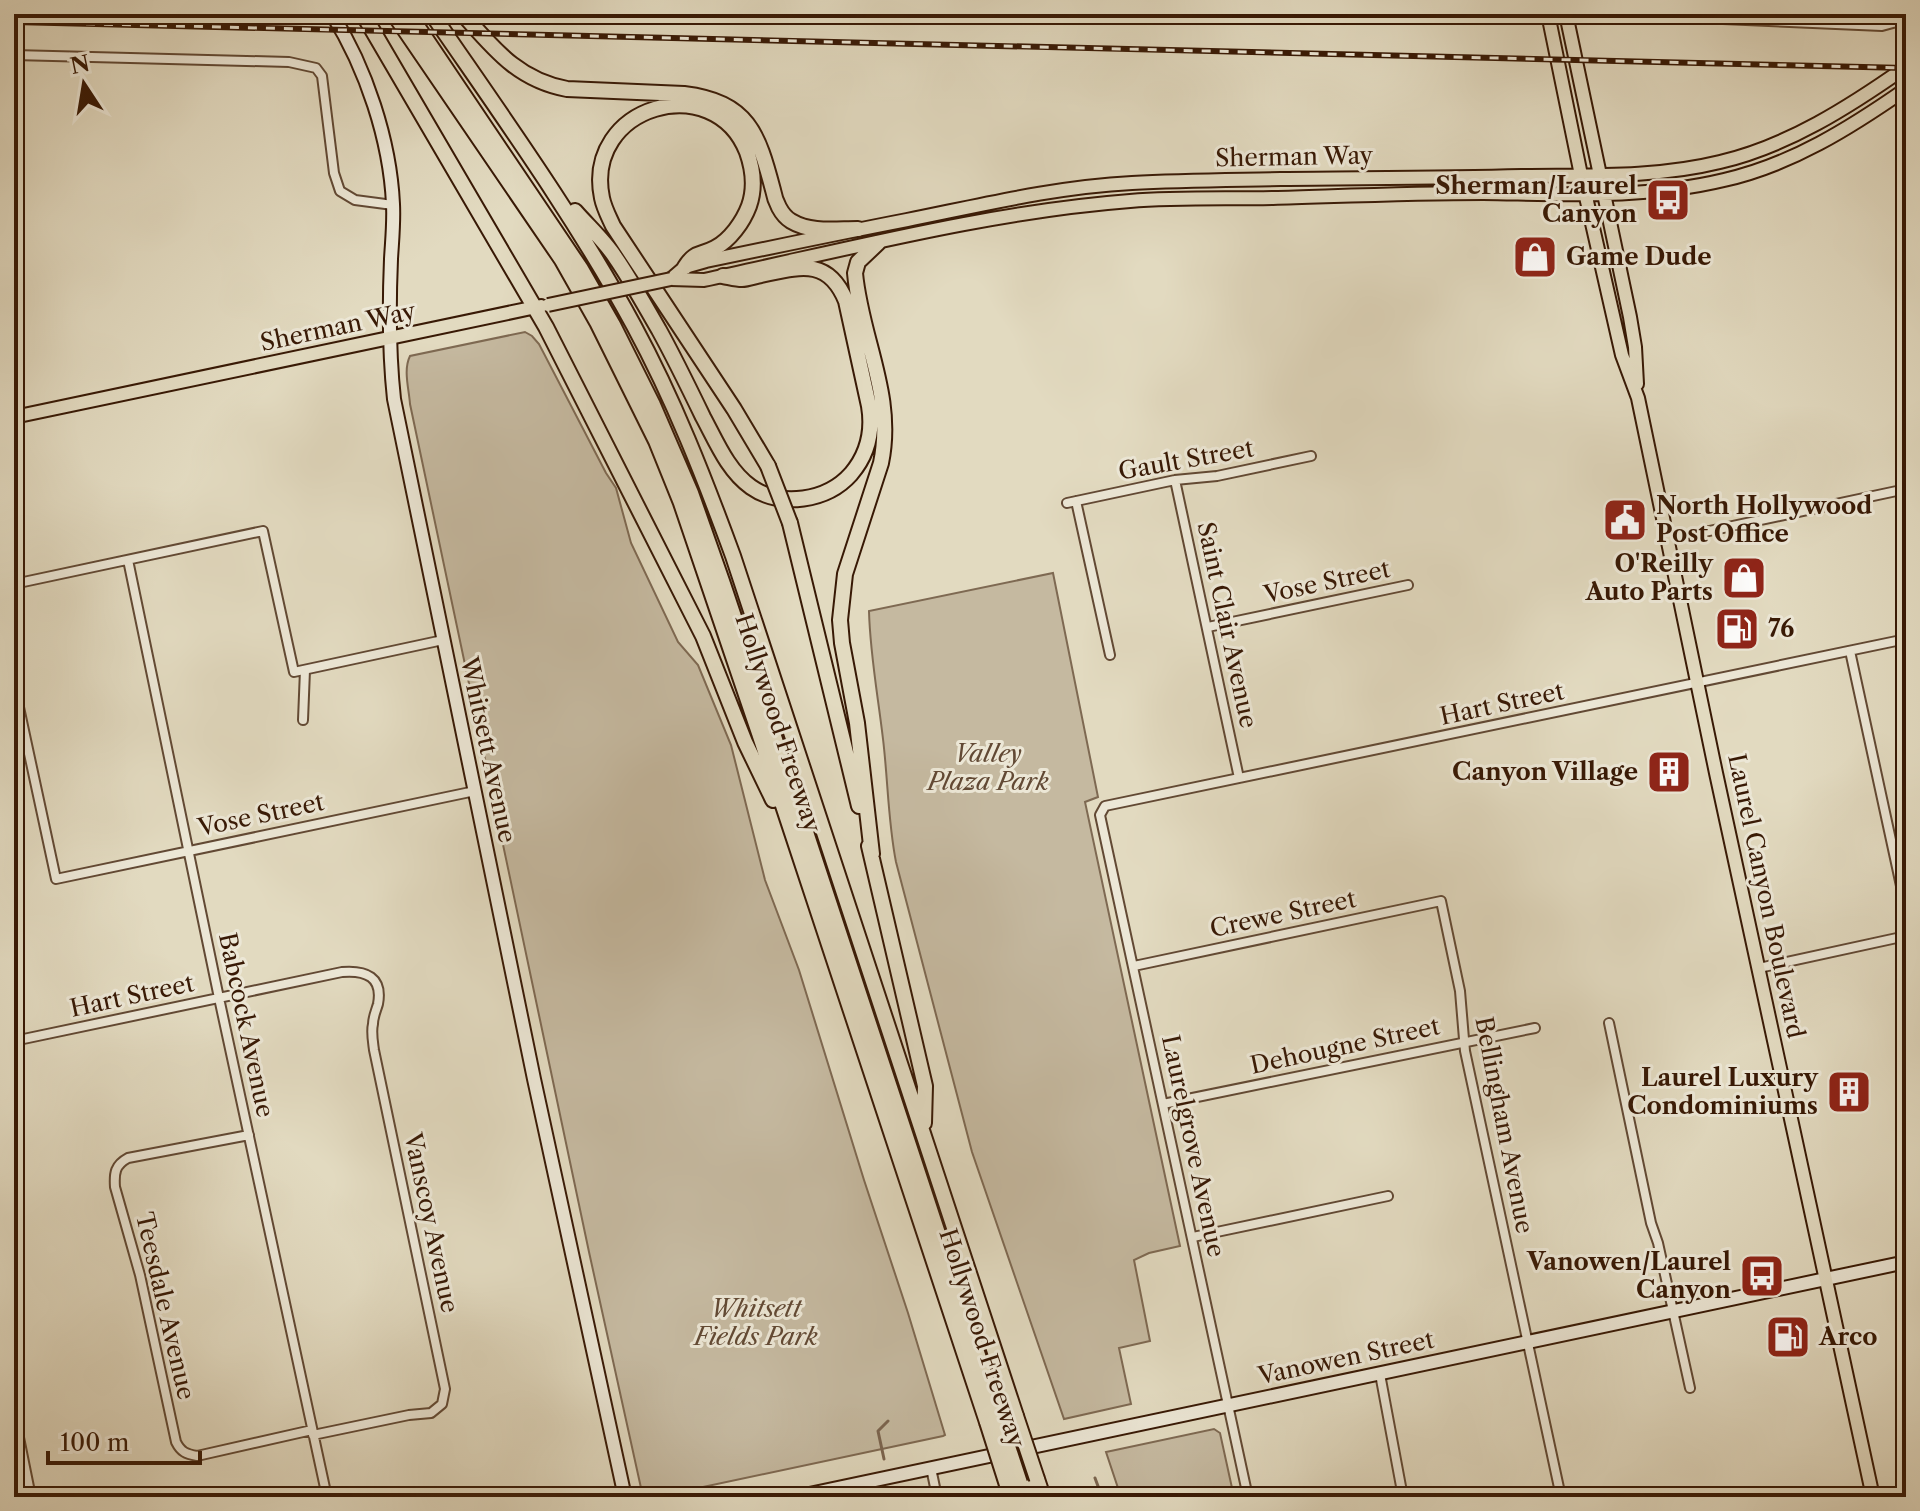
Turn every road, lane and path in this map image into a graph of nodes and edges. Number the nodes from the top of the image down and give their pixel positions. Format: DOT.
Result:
graph roads {
  1 [pos="332,14"];
  2 [pos="363,14"];
  3 [pos="394,14"];
  4 [pos="409,14"];
  5 [pos="420,14"];
  6 [pos="432,14"];
  7 [pos="463,14"];
  8 [pos="1548,14"];
  9 [pos="1566,14"];
  10 [pos="1650,14"];
  11 [pos="1906,15"];
  12 [pos="14,55"];
  13 [pos="1906,67"];
  14 [pos="1906,89"];
  15 [pos="543,175"];
  16 [pos="1581,175"];
  17 [pos="1601,176"];
  18 [pos="1368,178"];
  19 [pos="1134,182"];
  20 [pos="1095,186"];
  21 [pos="1030,194"];
  22 [pos="1586,195"];
  23 [pos="1606,195"];
  24 [pos="1368,196"];
  25 [pos="1133,200"];
  26 [pos="1094,204"];
  27 [pos="393,205"];
  28 [pos="1031,212"];
  29 [pos="858,229"];
  30 [pos="878,243"];
  31 [pos="685,267"];
  32 [pos="723,276"];
  33 [pos="671,279"];
  34 [pos="542,306"];
  35 [pos="391,339"];
  36 [pos="1638,398"];
  37 [pos="14,417"];
  38 [pos="1311,456"];
  39 [pos="1175,480"];
  40 [pos="1906,489"];
  41 [pos="1667,540"];
  42 [pos="128,560"];
  43 [pos="14,584"];
  44 [pos="1408,585"];
  45 [pos="1208,627"];
  46 [pos="1906,639"];
  47 [pos="443,640"];
  48 [pos="1850,651"];
  49 [pos="1110,655"];
  50 [pos="305,670"];
  51 [pos="14,684"];
  52 [pos="1697,684"];
  53 [pos="303,720"];
  54 [pos="1239,778"];
  55 [pos="475,791"];
  56 [pos="1105,806"];
  57 [pos="190,851"];
  58 [pos="872,854"];
  59 [pos="800,859"];
  60 [pos="1441,901"];
  61 [pos="1906,909"];
  62 [pos="1906,936"];
  63 [pos="1134,966"];
  64 [pos="1759,968"];
  65 [pos="219,998"];
  66 [pos="1609,1023"];
  67 [pos="1535,1028"];
  68 [pos="14,1041"];
  69 [pos="1465,1042"];
  70 [pos="374,1050"];
  71 [pos="1163,1104"];
  72 [pos="249,1135"];
  73 [pos="924,1136"];
  74 [pos="1388,1196"];
  75 [pos="1193,1237"];
  76 [pos="1906,1262"];
  77 [pos="1826,1278"];
  78 [pos="1674,1311"];
  79 [pos="1527,1342"];
  80 [pos="1380,1374"];
  81 [pos="1690,1388"];
  82 [pos="1228,1406"];
  83 [pos="14,1418"];
  84 [pos="1002,1419"];
  85 [pos="312,1433"];
  86 [pos="931,1468"];
  87 [pos="1021,1487"];
  88 [pos="30,1497"];
  89 [pos="327,1497"];
  90 [pos="625,1497"];
  91 [pos="795,1497"];
  92 [pos="937,1497"];
  93 [pos="1032,1497"];
  94 [pos="1043,1497"];
  95 [pos="1248,1497"];
  96 [pos="1403,1497"];
  97 [pos="1561,1497"];
  98 [pos="1873,1497"];
  1 -- 27 [label="main road, Whitsett Avenue"];
  2 -- 34 [label="highway"];
  3 -- 59 [label="highway, Hollywood Freeway"];
  4 -- 84 [label="highway"];
  5 -- 84 [label="highway"];
  6 -- 15 [label="highway, Hollywood Freeway"];
  7 -- 29 [label="highway"];
  8 -- 16 [label="main road, Laurel Canyon Boulevard"];
  9 -- 17 [label="main road, Laurel Canyon Boulevard"];
  10 -- 11 [label="street"];
  12 -- 27 [label="street"];
  13 -- 17 [label="main road, Sherman Way"];
  14 -- 23 [label="main road, Sherman Way"];
  15 -- 32 [label="highway"];
  15 -- 73 [label="highway, Hollywood Freeway"];
  16 -- 17 [label="main road, Sherman Way"];
  16 -- 18 [label="main road, Sherman Way"];
  16 -- 22 [label="main road, Laurel Canyon Boulevard"];
  17 -- 23 [label="main road, Laurel Canyon Boulevard"];
  18 -- 19 [label="main road, Sherman Way"];
  18 -- 24 [label="main road"];
  19 -- 20 [label="main road, Sherman Way"];
  19 -- 25 [label="main road"];
  20 -- 21 [label="main road, Sherman Way"];
  20 -- 26 [label="main road"];
  21 -- 28 [label="main road"];
  21 -- 29 [label="main road, Sherman Way"];
  22 -- 23 [label="main road, Sherman Way"];
  22 -- 24 [label="main road, Sherman Way"];
  22 -- 36 [label="main road, Laurel Canyon Boulevard"];
  23 -- 36 [label="main road, Laurel Canyon Boulevard"];
  24 -- 25 [label="main road, Sherman Way"];
  25 -- 26 [label="main road, Sherman Way"];
  26 -- 28 [label="main road, Sherman Way"];
  27 -- 35 [label="main road, Whitsett Avenue"];
  28 -- 30 [label="main road, Sherman Way"];
  29 -- 31 [label="main road, Sherman Way"];
  30 -- 32 [label="main road, Sherman Way"];
  30 -- 58 [label="highway"];
  31 -- 33 [label="main road, Sherman Way"];
  31 -- 58 [label="highway, bridge"];
  32 -- 33 [label="main road, Sherman Way"];
  33 -- 34 [label="main road, Sherman Way, bridge"];
  34 -- 35 [label="main road, Sherman Way"];
  34 -- 59 [label="highway"];
  35 -- 37 [label="main road, Sherman Way"];
  35 -- 47 [label="main road, Whitsett Avenue"];
  36 -- 41 [label="main road, Laurel Canyon Boulevard"];
  38 -- 39 [label="street, Gault Street"];
  39 -- 45 [label="street, Saint Clair Avenue"];
  39 -- 49 [label="street, Gault Street"];
  40 -- 41 [label="street"];
  41 -- 52 [label="main road, Laurel Canyon Boulevard"];
  42 -- 43 [label="street"];
  42 -- 50 [label="street"];
  42 -- 57 [label="street, Babcock Avenue"];
  44 -- 45 [label="street, Vose Street"];
  45 -- 54 [label="street, Saint Clair Avenue"];
  46 -- 48 [label="street, Hart Street"];
  47 -- 50 [label="street"];
  47 -- 55 [label="main road, Whitsett Avenue"];
  48 -- 52 [label="street, Hart Street"];
  48 -- 61 [label="street"];
  50 -- 53 [label="street"];
  51 -- 57 [label="street, Vose Street"];
  52 -- 54 [label="street, Hart Street"];
  52 -- 64 [label="main road, Laurel Canyon Boulevard"];
  54 -- 56 [label="street, Hart Street"];
  55 -- 57 [label="street, Vose Street"];
  55 -- 90 [label="main road, Whitsett Avenue"];
  56 -- 63 [label="street, Laurelgrove Avenue"];
  57 -- 65 [label="street, Babcock Avenue"];
  58 -- 73 [label="highway"];
  59 -- 84 [label="highway, Hollywood Freeway"];
  60 -- 63 [label="street, Crewe Street"];
  60 -- 69 [label="street, Bellingham Avenue"];
  62 -- 64 [label="street"];
  63 -- 71 [label="street, Laurelgrove Avenue"];
  64 -- 77 [label="main road, Laurel Canyon Boulevard"];
  65 -- 68 [label="street, Hart Street"];
  65 -- 70 [label="street, Hart Street"];
  65 -- 72 [label="street, Babcock Avenue"];
  66 -- 78 [label="street"];
  67 -- 69 [label="street, Dehougne Street"];
  69 -- 71 [label="street, Dehougne Street"];
  69 -- 79 [label="street, Bellingham Avenue"];
  70 -- 85 [label="street, Vanscoy Avenue"];
  71 -- 75 [label="street, Laurelgrove Avenue"];
  72 -- 85 [label="street, Babcock Avenue"];
  72 -- 85 [label="street, Teesdale Avenue"];
  73 -- 84 [label="highway, Hollywood Freeway"];
  74 -- 75 [label="street"];
  75 -- 82 [label="street, Laurelgrove Avenue"];
  76 -- 77 [label="main road, Vanowen Street"];
  77 -- 78 [label="main road, Vanowen Street"];
  77 -- 98 [label="main road, Laurel Canyon Boulevard"];
  78 -- 79 [label="main road, Vanowen Street"];
  78 -- 81 [label="street"];
  79 -- 80 [label="main road, Vanowen Street"];
  79 -- 97 [label="street, Bellingham Avenue"];
  80 -- 82 [label="main road, Vanowen Street"];
  80 -- 96 [label="street"];
  82 -- 86 [label="main road, Vanowen Street"];
  82 -- 95 [label="street, Laurelgrove Avenue"];
  83 -- 88 [label="street"];
  84 -- 87 [label="highway, Hollywood Freeway, bridge"];
  84 -- 87 [label="highway, Hollywood Freeway, bridge"];
  85 -- 89 [label="street, Babcock Avenue"];
  86 -- 91 [label="main road, Vanowen Street"];
  86 -- 92 [label="street"];
  87 -- 93 [label="highway"];
  87 -- 94 [label="highway, Hollywood Freeway"];
}
